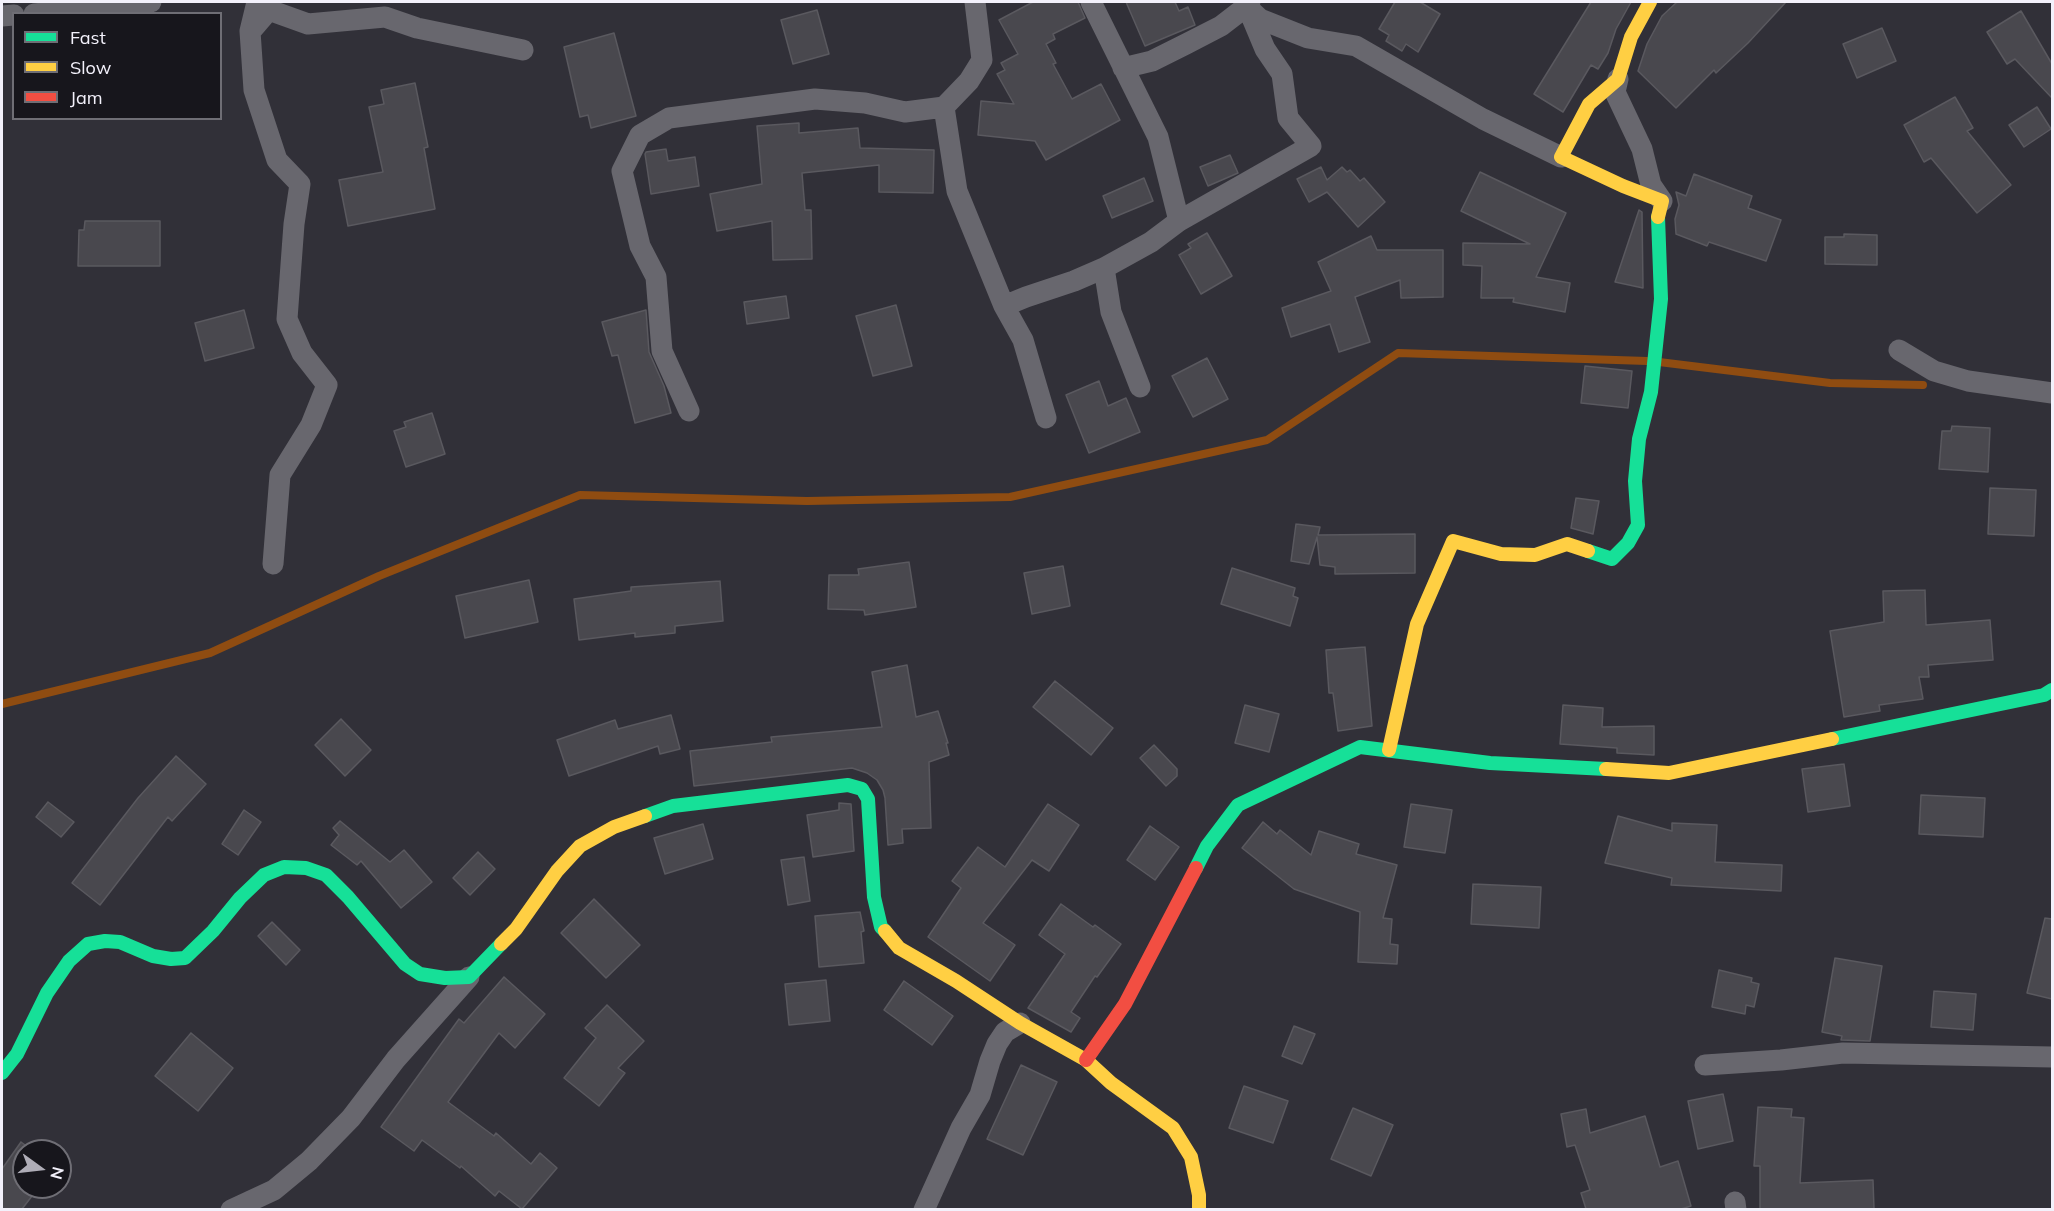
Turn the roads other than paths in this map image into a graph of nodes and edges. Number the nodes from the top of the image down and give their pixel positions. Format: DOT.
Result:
graph roads {
  1 [pos="152,2"];
  2 [pos="257,2"];
  3 [pos="975,2"];
  4 [pos="1091,2"];
  5 [pos="1650,2"];
  6 [pos="1249,4"];
  7 [pos="54,12"];
  8 [pos="250,32"];
  9 [pos="523,50"];
  10 [pos="1123,68"];
  11 [pos="1618,79"];
  12 [pos="944,107"];
  13 [pos="1561,157"];
  14 [pos="1662,201"];
  15 [pos="1179,221"];
  16 [pos="1104,267"];
  17 [pos="1004,306"];
  18 [pos="1899,350"];
  19 [pos="1140,387"];
  20 [pos="2052,393"];
  21 [pos="688,411"];
  22 [pos="1046,418"];
  23 [pos="273,564"];
  24 [pos="2052,690"];
  25 [pos="1389,750"];
  26 [pos="469,977"];
  27 [pos="1020,1023"];
  28 [pos="2052,1056"];
  29 [pos="1086,1060"];
  30 [pos="1705,1065"];
  31 [pos="2,1073"];
  32 [pos="231,1209"];
  33 [pos="924,1209"];
  34 [pos="1199,1209"];
  1 -- 7 [label="street"];
  2 -- 8 [label="street"];
  3 -- 12 [label="street"];
  4 -- 10 [label="street"];
  5 -- 11 [label="street"];
  6 -- 10 [label="street"];
  6 -- 13 [label="street"];
  6 -- 15 [label="street"];
  8 -- 9 [label="street"];
  8 -- 23 [label="street"];
  10 -- 15 [label="street"];
  11 -- 13 [label="street"];
  11 -- 14 [label="street"];
  12 -- 17 [label="street"];
  12 -- 21 [label="street"];
  13 -- 14 [label="street"];
  14 -- 25 [label="street"];
  15 -- 16 [label="street"];
  16 -- 17 [label="street"];
  16 -- 19 [label="street"];
  17 -- 22 [label="street"];
  18 -- 20 [label="street"];
  24 -- 25 [label="street"];
  25 -- 29 [label="street"];
  26 -- 27 [label="street"];
  26 -- 31 [label="street"];
  26 -- 32 [label="street"];
  27 -- 29 [label="street"];
  27 -- 33 [label="street"];
  28 -- 30 [label="street"];
  29 -- 34 [label="street"];
}
